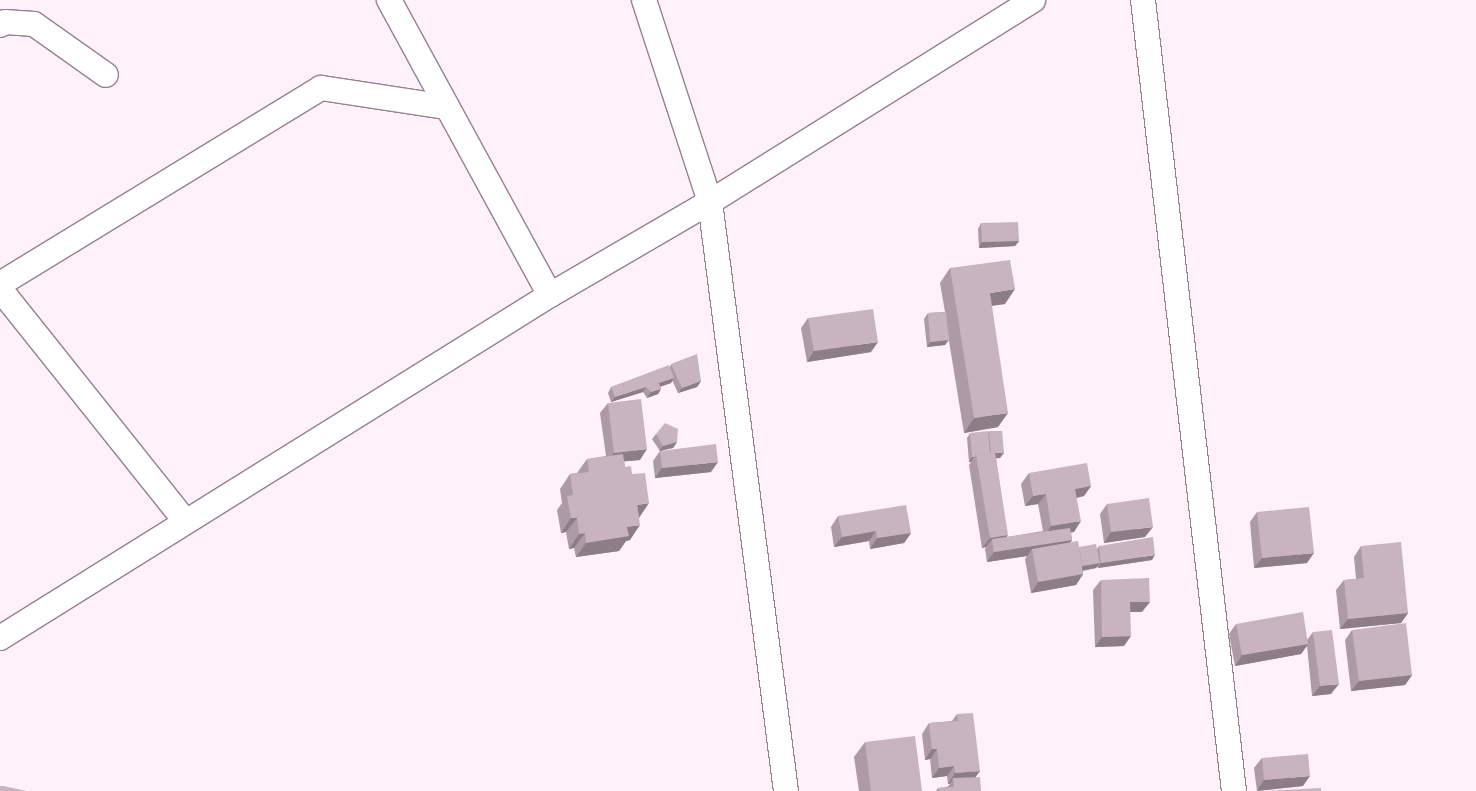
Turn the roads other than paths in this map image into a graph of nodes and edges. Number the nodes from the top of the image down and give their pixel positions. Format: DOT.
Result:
graph roads {
  1 [pos="389,0"];
  2 [pos="644,0"];
  3 [pos="1033,0"];
  4 [pos="1143,0"];
  5 [pos="0,25"];
  6 [pos="106,75"];
  7 [pos="447,107"];
  8 [pos="710,202"];
  9 [pos="0,284"];
  10 [pos="0,289"];
  11 [pos="550,295"];
  12 [pos="185,521"];
  13 [pos="0,638"];
  14 [pos="786,791"];
  15 [pos="1234,791"];
  1 -- 7 [label="street"];
  2 -- 8 [label="street"];
  3 -- 8 [label="street"];
  4 -- 15 [label="street"];
  5 -- 6 [label="street"];
  7 -- 9 [label="street"];
  7 -- 11 [label="street"];
  8 -- 11 [label="street"];
  8 -- 14 [label="street"];
  10 -- 12 [label="street"];
  11 -- 12 [label="street"];
  12 -- 13 [label="street"];
}
